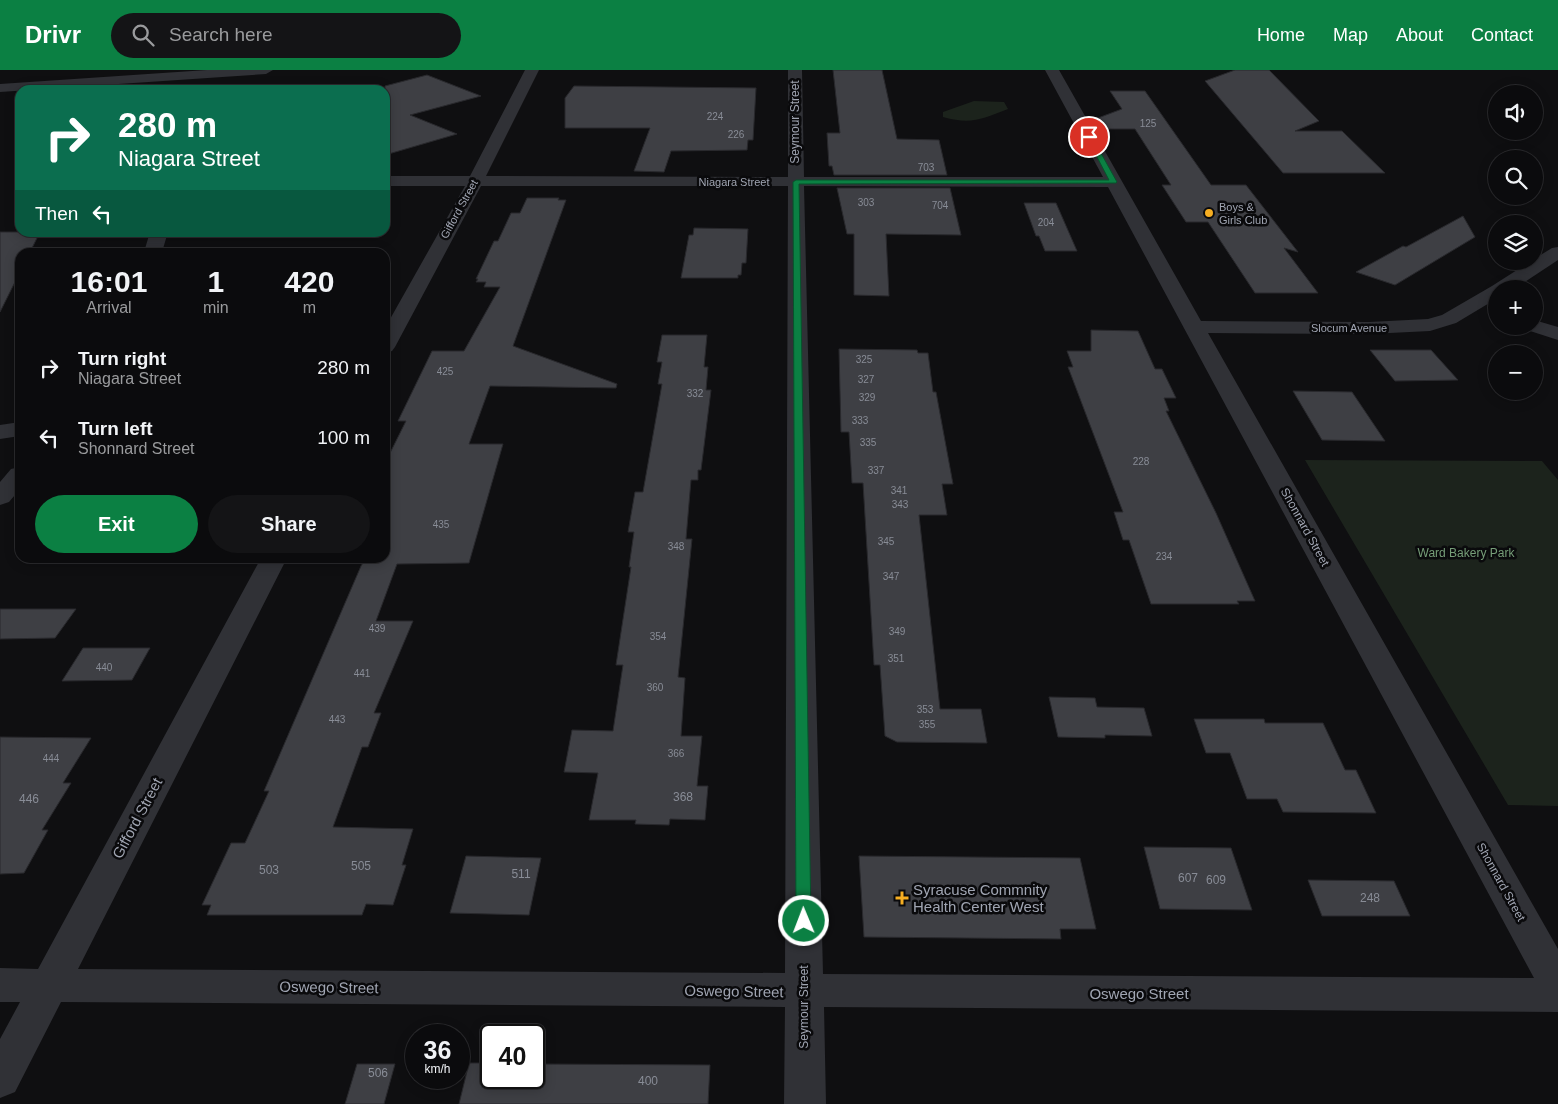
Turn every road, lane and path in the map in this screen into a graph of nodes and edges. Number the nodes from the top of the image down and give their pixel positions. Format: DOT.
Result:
graph roads {
  1 [pos="266,70"];
  2 [pos="532,70"];
  3 [pos="795,70"];
  4 [pos="1052,70"];
  5 [pos="205,72"];
  6 [pos="38,85"];
  7 [pos="202,85"];
  8 [pos="15,87"];
  9 [pos="0,88"];
  10 [pos="390,181"];
  11 [pos="475,181"];
  12 [pos="796,182"];
  13 [pos="1114,182"];
  14 [pos="1558,252"];
  15 [pos="1514,280"];
  16 [pos="1488,296"];
  17 [pos="1474,306"];
  18 [pos="1488,310"];
  19 [pos="1194,327"];
  20 [pos="1543,329"];
  21 [pos="1558,334"];
  22 [pos="390,337"];
  23 [pos="15,430"];
  24 [pos="0,432"];
  25 [pos="15,480"];
  26 [pos="0,497"];
  27 [pos="271,563"];
  28 [pos="50,984"];
  29 [pos="0,985"];
  30 [pos="1558,985"];
  31 [pos="804,991"];
  32 [pos="1558,996"];
  33 [pos="0,1079"];
  34 [pos="805,1104"];
  1 -- 5 [label="street"];
  2 -- 11 [label="street, Gifford Street"];
  3 -- 12 [label="street, Seymour Street"];
  4 -- 13 [label="street, Shonnard Street"];
  5 -- 6 [label="street"];
  5 -- 7 [label="street"];
  8 -- 9 [label="street"];
  10 -- 11 [label="street, Niagara Street"];
  11 -- 12 [label="street, Niagara Street"];
  11 -- 22 [label="street, Gifford Street"];
  12 -- 13 [label="street, Niagara Street"];
  12 -- 31 [label="street, Seymour Street"];
  13 -- 19 [label="street, Shonnard Street"];
  14 -- 15 [label="street"];
  16 -- 17 [label="street, Slocum Avenue"];
  17 -- 18 [label="street"];
  17 -- 19 [label="street, Slocum Avenue"];
  19 -- 30 [label="street, Shonnard Street"];
  20 -- 21 [label="street"];
  23 -- 24 [label="street"];
  25 -- 26 [label="street"];
  27 -- 28 [label="street, Gifford Street"];
  28 -- 29 [label="street, Oswego Street"];
  28 -- 31 [label="street, Oswego Street"];
  28 -- 33 [label="street, Gifford Street"];
  31 -- 32 [label="street, Oswego Street"];
  31 -- 34 [label="street, Seymour Street"];
}
